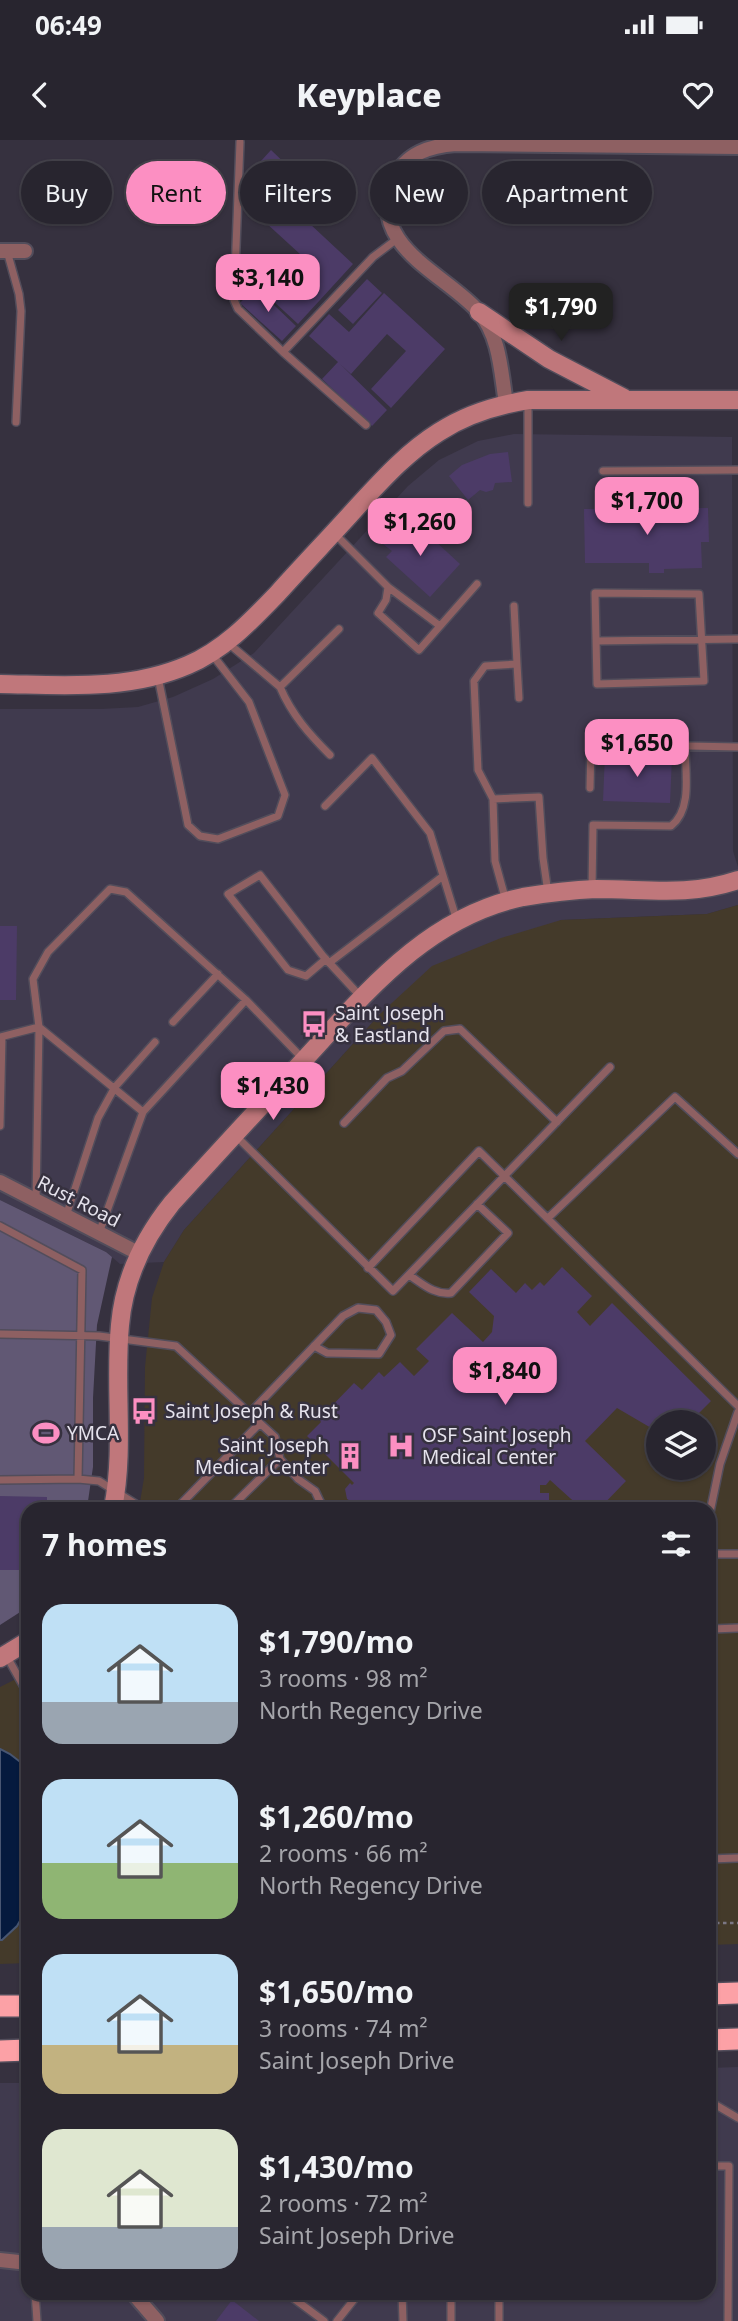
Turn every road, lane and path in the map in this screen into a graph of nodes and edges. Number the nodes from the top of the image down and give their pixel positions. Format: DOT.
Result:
graph roads {
  1 [pos="240,142"];
  2 [pos="738,147"];
  3 [pos="397,239"];
  4 [pos="4,251"];
  5 [pos="25,251"];
  6 [pos="480,312"];
  7 [pos="283,352"];
  8 [pos="627,399"];
  9 [pos="528,400"];
  10 [pos="738,400"];
  11 [pos="506,403"];
  12 [pos="16,422"];
  13 [pos="366,425"];
  14 [pos="738,470"];
  15 [pos="603,471"];
  16 [pos="528,503"];
  17 [pos="333,533"];
  18 [pos="477,584"];
  19 [pos="388,587"];
  20 [pos="514,606"];
  21 [pos="440,626"];
  22 [pos="339,629"];
  23 [pos="702,639"];
  24 [pos="738,639"];
  25 [pos="596,641"];
  26 [pos="228,642"];
  27 [pos="211,653"];
  28 [pos="517,664"];
  29 [pos="158,677"];
  30 [pos="0,684"];
  31 [pos="280,687"];
  32 [pos="519,698"];
  33 [pos="685,746"];
  34 [pos="738,747"];
  35 [pos="330,755"];
  36 [pos="590,788"];
  37 [pos="493,799"];
  38 [pos="325,806"];
  39 [pos="443,876"];
  40 [pos="738,880"];
  41 [pos="592,890"];
  42 [pos="548,894"];
  43 [pos="506,902"];
  44 [pos="457,921"];
  45 [pos="328,961"];
  46 [pos="218,974"];
  47 [pos="361,997"];
  48 [pos="246,1000"];
  49 [pos="173,1022"];
  50 [pos="39,1027"];
  51 [pos="1,1037"];
  52 [pos="155,1042"];
  53 [pos="304,1060"];
  54 [pos="610,1067"];
  55 [pos="115,1087"];
  56 [pos="143,1112"];
  57 [pos="557,1122"];
  58 [pos="344,1123"];
  59 [pos="0,1126"];
  60 [pos="235,1135"];
  61 [pos="738,1154"];
  62 [pos="505,1175"];
  63 [pos="0,1182"];
  64 [pos="36,1201"];
  65 [pos="477,1205"];
  66 [pos="66,1216"];
  67 [pos="548,1218"];
  68 [pos="0,1226"];
  69 [pos="99,1233"];
  70 [pos="140,1254"];
  71 [pos="368,1268"];
  72 [pos="409,1275"];
  73 [pos="0,1334"];
  74 [pos="81,1335"];
  75 [pos="119,1340"];
  76 [pos="314,1346"];
  77 [pos="738,1390"];
  78 [pos="730,1398"];
  79 [pos="738,1406"];
  80 [pos="738,1412"];
  81 [pos="249,1414"];
  82 [pos="260,1424"];
  83 [pos="280,1459"];
  84 [pos="78,1479"];
  85 [pos="0,1480"];
  86 [pos="115,1500"];
  87 [pos="183,1502"];
  88 [pos="236,1502"];
  89 [pos="320,1502"];
  90 [pos="712,1502"];
  91 [pos="716,1554"];
  92 [pos="738,1554"];
  93 [pos="738,1628"];
  94 [pos="716,1629"];
  95 [pos="21,1645"];
  96 [pos="3,1656"];
  97 [pos="21,1683"];
  98 [pos="738,1858"];
  99 [pos="716,1859"];
  100 [pos="716,1923"];
  101 [pos="738,1923"];
  102 [pos="738,1993"];
  103 [pos="716,1994"];
  104 [pos="0,2006"];
  105 [pos="21,2006"];
  106 [pos="716,2040"];
  107 [pos="736,2041"];
  108 [pos="21,2050"];
  109 [pos="0,2051"];
  110 [pos="716,2105"];
  111 [pos="738,2118"];
  112 [pos="716,2166"];
  113 [pos="0,2260"];
  114 [pos="21,2262"];
  115 [pos="36,2300"];
  116 [pos="139,2300"];
  117 [pos="296,2300"];
  118 [pos="354,2300"];
  119 [pos="402,2300"];
  120 [pos="451,2300"];
  121 [pos="499,2300"];
  122 [pos="37,2321"];
  123 [pos="157,2321"];
  124 [pos="324,2321"];
  125 [pos="337,2321"];
  126 [pos="403,2321"];
  127 [pos="452,2321"];
  128 [pos="499,2321"];
  129 [pos="728,2321"];
  1 -- 7 [label="lane"];
  2 -- 3 [label="street"];
  3 -- 6 [label="street"];
  3 -- 7 [label="lane"];
  4 -- 5 [label="street"];
  4 -- 12 [label="lane"];
  6 -- 8 [label="street"];
  6 -- 11 [label="street"];
  7 -- 13 [label="lane"];
  8 -- 9 [label="street"];
  8 -- 10 [label="street"];
  9 -- 11 [label="street"];
  9 -- 16 [label="lane"];
  11 -- 17 [label="street"];
  14 -- 15 [label="lane"];
  17 -- 19 [label="lane"];
  17 -- 26 [label="street"];
  18 -- 21 [label="lane"];
  19 -- 21 [label="lane"];
  19 -- 21 [label="lane"];
  20 -- 28 [label="lane"];
  22 -- 31 [label="lane"];
  23 -- 24 [label="lane"];
  23 -- 25 [label="lane"];
  23 -- 25 [label="lane"];
  23 -- 25 [label="lane"];
  26 -- 27 [label="street"];
  26 -- 31 [label="lane"];
  27 -- 29 [label="street"];
  27 -- 29 [label="lane"];
  28 -- 32 [label="lane"];
  28 -- 37 [label="lane"];
  29 -- 30 [label="street"];
  31 -- 35 [label="lane"];
  33 -- 34 [label="lane"];
  33 -- 36 [label="lane"];
  33 -- 41 [label="lane"];
  37 -- 42 [label="lane"];
  37 -- 43 [label="lane"];
  38 -- 39 [label="lane"];
  39 -- 44 [label="lane"];
  39 -- 45 [label="lane"];
  40 -- 41 [label="street"];
  41 -- 42 [label="street"];
  42 -- 43 [label="street"];
  43 -- 44 [label="street"];
  44 -- 47 [label="street"];
  45 -- 45 [label="lane"];
  45 -- 47 [label="lane"];
  46 -- 48 [label="lane"];
  46 -- 49 [label="lane"];
  46 -- 50 [label="lane"];
  47 -- 53 [label="street"];
  48 -- 53 [label="lane"];
  48 -- 56 [label="lane"];
  50 -- 51 [label="lane"];
  50 -- 55 [label="lane"];
  50 -- 64 [label="lane"];
  51 -- 59 [label="lane"];
  52 -- 55 [label="lane"];
  53 -- 60 [label="street"];
  54 -- 57 [label="lane"];
  55 -- 56 [label="lane"];
  55 -- 66 [label="lane"];
  56 -- 69 [label="lane"];
  57 -- 58 [label="lane"];
  57 -- 62 [label="lane"];
  60 -- 70 [label="street"];
  60 -- 71 [label="lane"];
  61 -- 67 [label="lane"];
  62 -- 65 [label="lane"];
  62 -- 67 [label="lane"];
  62 -- 71 [label="lane"];
  63 -- 64 [label="street, Rust Road"];
  64 -- 66 [label="street, Rust Road"];
  65 -- 72 [label="lane"];
  65 -- 72 [label="lane"];
  66 -- 69 [label="street, Rust Road"];
  67 -- 78 [label="lane"];
  68 -- 74 [label="lane"];
  69 -- 70 [label="street, Rust Road"];
  70 -- 75 [label="street"];
  71 -- 72 [label="lane"];
  73 -- 74 [label="lane"];
  74 -- 75 [label="lane"];
  74 -- 84 [label="lane"];
  75 -- 81 [label="lane"];
  75 -- 86 [label="street"];
  76 -- 76 [label="lane"];
  76 -- 81 [label="lane"];
  77 -- 78 [label="lane"];
  78 -- 79 [label="lane"];
  80 -- 90 [label="lane"];
  81 -- 82 [label="lane"];
  82 -- 83 [label="lane"];
  82 -- 87 [label="lane"];
  83 -- 88 [label="lane"];
  83 -- 89 [label="lane"];
  84 -- 85 [label="lane"];
  84 -- 86 [label="lane"];
  91 -- 92 [label="lane"];
  93 -- 94 [label="lane"];
  95 -- 96 [label="street"];
  96 -- 97 [label="lane"];
  98 -- 99 [label="lane"];
  100 -- 101 [label="path"];
  102 -- 103 [label="highway"];
  104 -- 105 [label="highway"];
  106 -- 107 [label="highway"];
  108 -- 109 [label="highway"];
  110 -- 111 [label="lane"];
  112 -- 129 [label="lane"];
  113 -- 114 [label="street"];
  115 -- 122 [label="lane"];
  116 -- 123 [label="street"];
  117 -- 124 [label="lane"];
  118 -- 125 [label="lane"];
  119 -- 126 [label="lane"];
  120 -- 127 [label="lane"];
  121 -- 128 [label="lane"];
}
